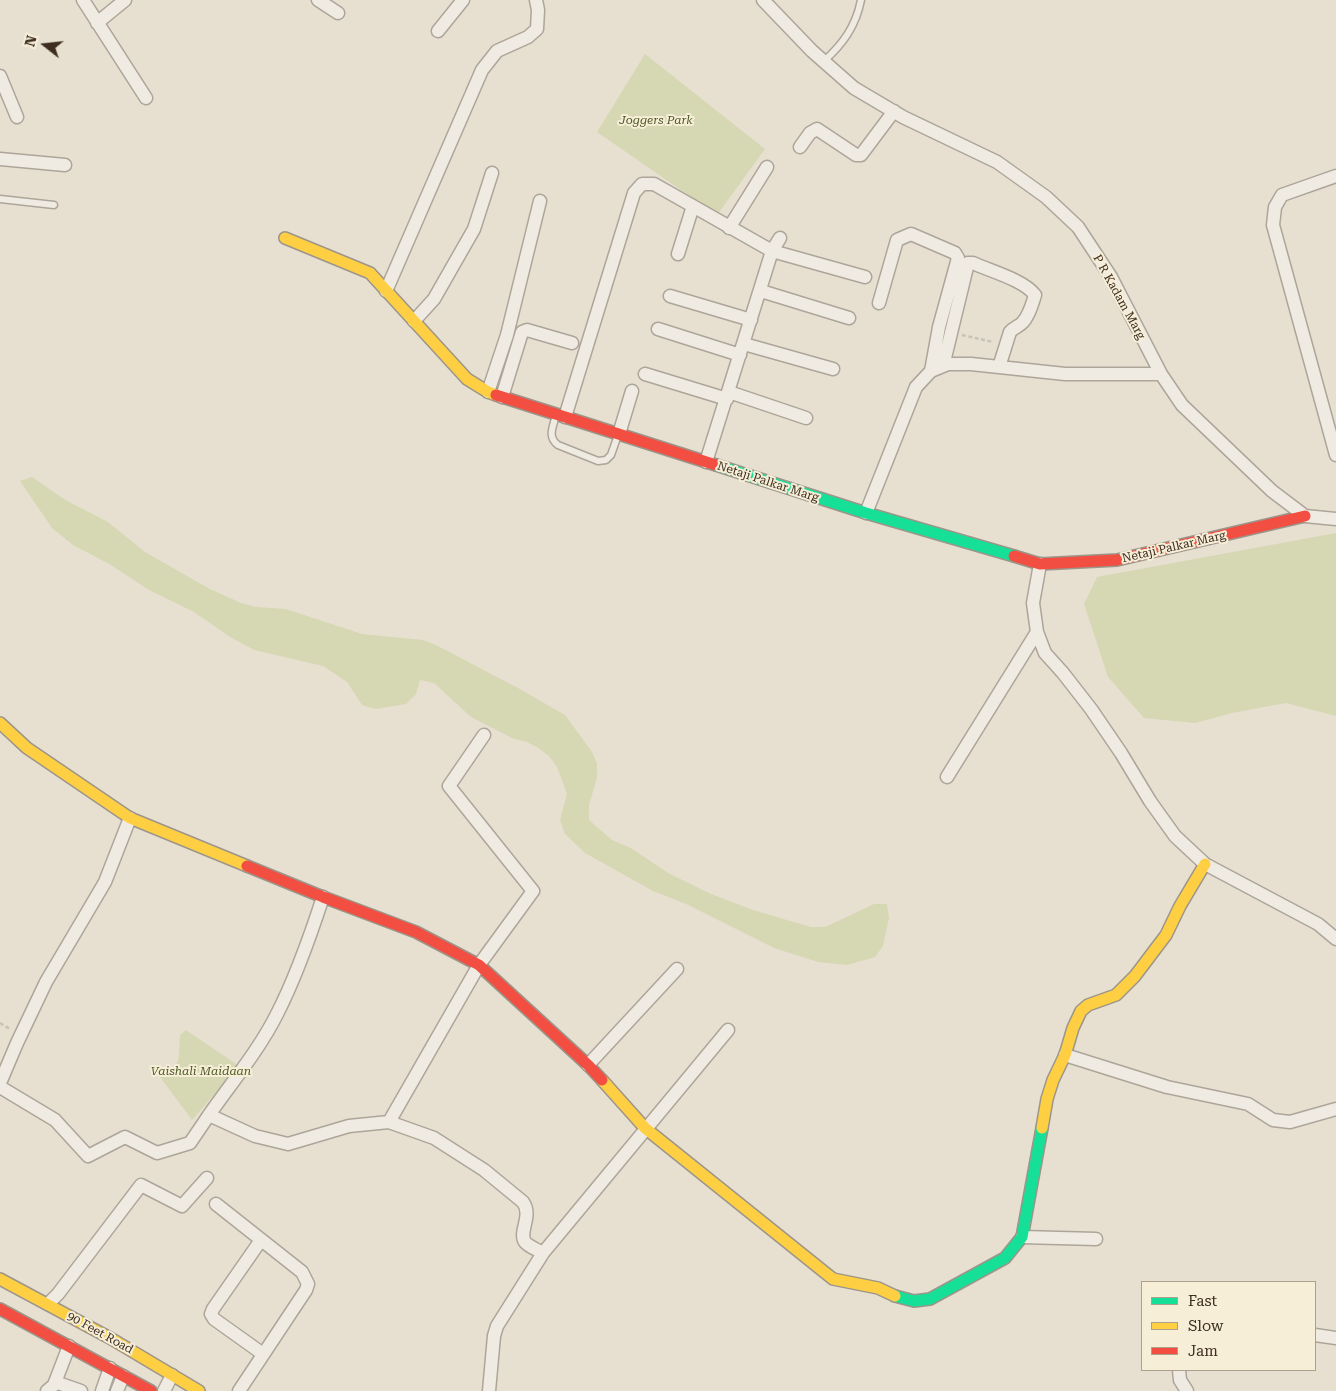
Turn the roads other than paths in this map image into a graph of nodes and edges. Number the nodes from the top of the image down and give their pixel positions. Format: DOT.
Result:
graph roads {
  1 [pos="83,0"];
  2 [pos="125,0"];
  3 [pos="318,0"];
  4 [pos="462,0"];
  5 [pos="536,0"];
  6 [pos="763,0"];
  7 [pos="861,0"];
  8 [pos="338,13"];
  9 [pos="97,23"];
  10 [pos="438,31"];
  11 [pos="824,61"];
  12 [pos="0,76"];
  13 [pos="146,98"];
  14 [pos="894,111"];
  15 [pos="17,117"];
  16 [pos="800,146"];
  17 [pos="0,159"];
  18 [pos="65,165"];
  19 [pos="767,167"];
  20 [pos="492,173"];
  21 [pos="1336,176"];
  22 [pos="0,200"];
  23 [pos="540,201"];
  24 [pos="54,205"];
  25 [pos="693,206"];
  26 [pos="729,228"];
  27 [pos="285,238"];
  28 [pos="780,238"];
  29 [pos="772,251"];
  30 [pos="678,254"];
  31 [pos="865,277"];
  32 [pos="386,291"];
  33 [pos="761,291"];
  34 [pos="670,296"];
  35 [pos="879,303"];
  36 [pos="849,318"];
  37 [pos="751,320"];
  38 [pos="414,321"];
  39 [pos="658,329"];
  40 [pos="572,343"];
  41 [pos="742,350"];
  42 [pos="943,366"];
  43 [pos="999,367"];
  44 [pos="834,369"];
  45 [pos="931,371"];
  46 [pos="645,374"];
  47 [pos="1162,374"];
  48 [pos="632,391"];
  49 [pos="488,392"];
  50 [pos="502,396"];
  51 [pos="728,396"];
  52 [pos="561,416"];
  53 [pos="806,418"];
  54 [pos="619,434"];
  55 [pos="1336,455"];
  56 [pos="706,462"];
  57 [pos="866,513"];
  58 [pos="1304,516"];
  59 [pos="1336,519"];
  60 [pos="1040,564"];
  61 [pos="1037,632"];
  62 [pos="0,723"];
  63 [pos="484,735"];
  64 [pos="947,776"];
  65 [pos="130,818"];
  66 [pos="1205,864"];
  67 [pos="324,897"];
  68 [pos="1336,939"];
  69 [pos="479,965"];
  70 [pos="677,969"];
  71 [pos="728,1030"];
  72 [pos="1065,1055"];
  73 [pos="588,1064"];
  74 [pos="0,1083"];
  75 [pos="0,1087"];
  76 [pos="1336,1109"];
  77 [pos="208,1115"];
  78 [pos="390,1122"];
  79 [pos="645,1128"];
  80 [pos="206,1178"];
  81 [pos="216,1204"];
  82 [pos="1022,1237"];
  83 [pos="1096,1239"];
  84 [pos="261,1240"];
  85 [pos="543,1253"];
  86 [pos="0,1279"];
  87 [pos="0,1309"];
  88 [pos="36,1310"];
  89 [pos="1316,1335"];
  90 [pos="1336,1338"];
  91 [pos="69,1346"];
  92 [pos="104,1350"];
  93 [pos="263,1354"];
  94 [pos="110,1368"];
  95 [pos="1180,1371"];
  96 [pos="172,1375"];
  97 [pos="123,1376"];
  98 [pos="51,1386"];
  99 [pos="81,1391"];
  100 [pos="102,1391"];
  101 [pos="117,1391"];
  102 [pos="151,1391"];
  103 [pos="164,1391"];
  104 [pos="199,1391"];
  105 [pos="239,1391"];
  106 [pos="489,1391"];
  107 [pos="1187,1391"];
  1 -- 9 [label="street"];
  2 -- 9 [label="street"];
  3 -- 8 [label="street"];
  4 -- 10 [label="street"];
  5 -- 32 [label="street"];
  6 -- 11 [label="street, P R Kadam Marg"];
  7 -- 11 [label="lane"];
  9 -- 13 [label="street"];
  11 -- 14 [label="street, P R Kadam Marg"];
  12 -- 15 [label="street"];
  14 -- 16 [label="street"];
  14 -- 47 [label="street, P R Kadam Marg"];
  17 -- 18 [label="street"];
  19 -- 26 [label="street"];
  20 -- 38 [label="street"];
  21 -- 55 [label="street"];
  22 -- 24 [label="lane"];
  23 -- 49 [label="street"];
  25 -- 26 [label="street"];
  25 -- 30 [label="street"];
  25 -- 52 [label="street"];
  26 -- 29 [label="street"];
  27 -- 32 [label="street, Netaji Palkar Marg"];
  28 -- 29 [label="street"];
  29 -- 31 [label="street"];
  29 -- 33 [label="street"];
  32 -- 38 [label="street, Netaji Palkar Marg"];
  33 -- 36 [label="street"];
  33 -- 37 [label="street"];
  34 -- 37 [label="street"];
  35 -- 45 [label="street"];
  37 -- 41 [label="street"];
  38 -- 49 [label="street, Netaji Palkar Marg"];
  39 -- 41 [label="street"];
  40 -- 50 [label="street"];
  41 -- 44 [label="street"];
  41 -- 51 [label="street"];
  42 -- 43 [label="street"];
  42 -- 43 [label="street"];
  42 -- 45 [label="street"];
  43 -- 47 [label="street"];
  45 -- 57 [label="street"];
  46 -- 51 [label="street"];
  47 -- 58 [label="street, P R Kadam Marg"];
  48 -- 54 [label="street"];
  49 -- 50 [label="street, Netaji Palkar Marg"];
  50 -- 52 [label="street, Netaji Palkar Marg"];
  51 -- 53 [label="street"];
  51 -- 56 [label="street"];
  52 -- 54 [label="street, Netaji Palkar Marg"];
  52 -- 54 [label="lane"];
  54 -- 56 [label="street, Netaji Palkar Marg"];
  56 -- 57 [label="street, Netaji Palkar Marg"];
  57 -- 60 [label="street, Netaji Palkar Marg"];
  58 -- 59 [label="street"];
  58 -- 60 [label="street, Netaji Palkar Marg"];
  60 -- 61 [label="street"];
  61 -- 64 [label="street"];
  61 -- 66 [label="street"];
  62 -- 65 [label="street"];
  63 -- 69 [label="street"];
  65 -- 67 [label="street"];
  65 -- 74 [label="street"];
  66 -- 68 [label="street"];
  66 -- 72 [label="street"];
  67 -- 69 [label="street"];
  67 -- 77 [label="street"];
  69 -- 73 [label="street"];
  69 -- 78 [label="street"];
  70 -- 73 [label="street"];
  71 -- 79 [label="street"];
  72 -- 76 [label="street"];
  72 -- 82 [label="street"];
  73 -- 79 [label="street"];
  75 -- 77 [label="street"];
  77 -- 78 [label="street"];
  78 -- 85 [label="street"];
  79 -- 82 [label="street"];
  79 -- 85 [label="street"];
  80 -- 88 [label="street"];
  81 -- 84 [label="street"];
  82 -- 83 [label="street"];
  84 -- 93 [label="street"];
  84 -- 93 [label="street"];
  85 -- 106 [label="street"];
  86 -- 88 [label="street, 90 Feet Road"];
  87 -- 88 [label="street, 90 Feet Road"];
  88 -- 91 [label="street, 90 Feet Road"];
  88 -- 92 [label="street, 90 Feet Road"];
  89 -- 90 [label="street"];
  91 -- 92 [label="street, 90 Feet Road"];
  91 -- 98 [label="street"];
  92 -- 94 [label="street, 90 Feet Road"];
  92 -- 96 [label="street, 90 Feet Road"];
  93 -- 105 [label="street"];
  94 -- 97 [label="street, 90 Feet Road"];
  94 -- 100 [label="street"];
  95 -- 107 [label="street"];
  96 -- 103 [label="street"];
  96 -- 104 [label="street, 90 Feet Road"];
  97 -- 101 [label="street"];
  97 -- 102 [label="street, 90 Feet Road"];
  98 -- 99 [label="street"];
}
